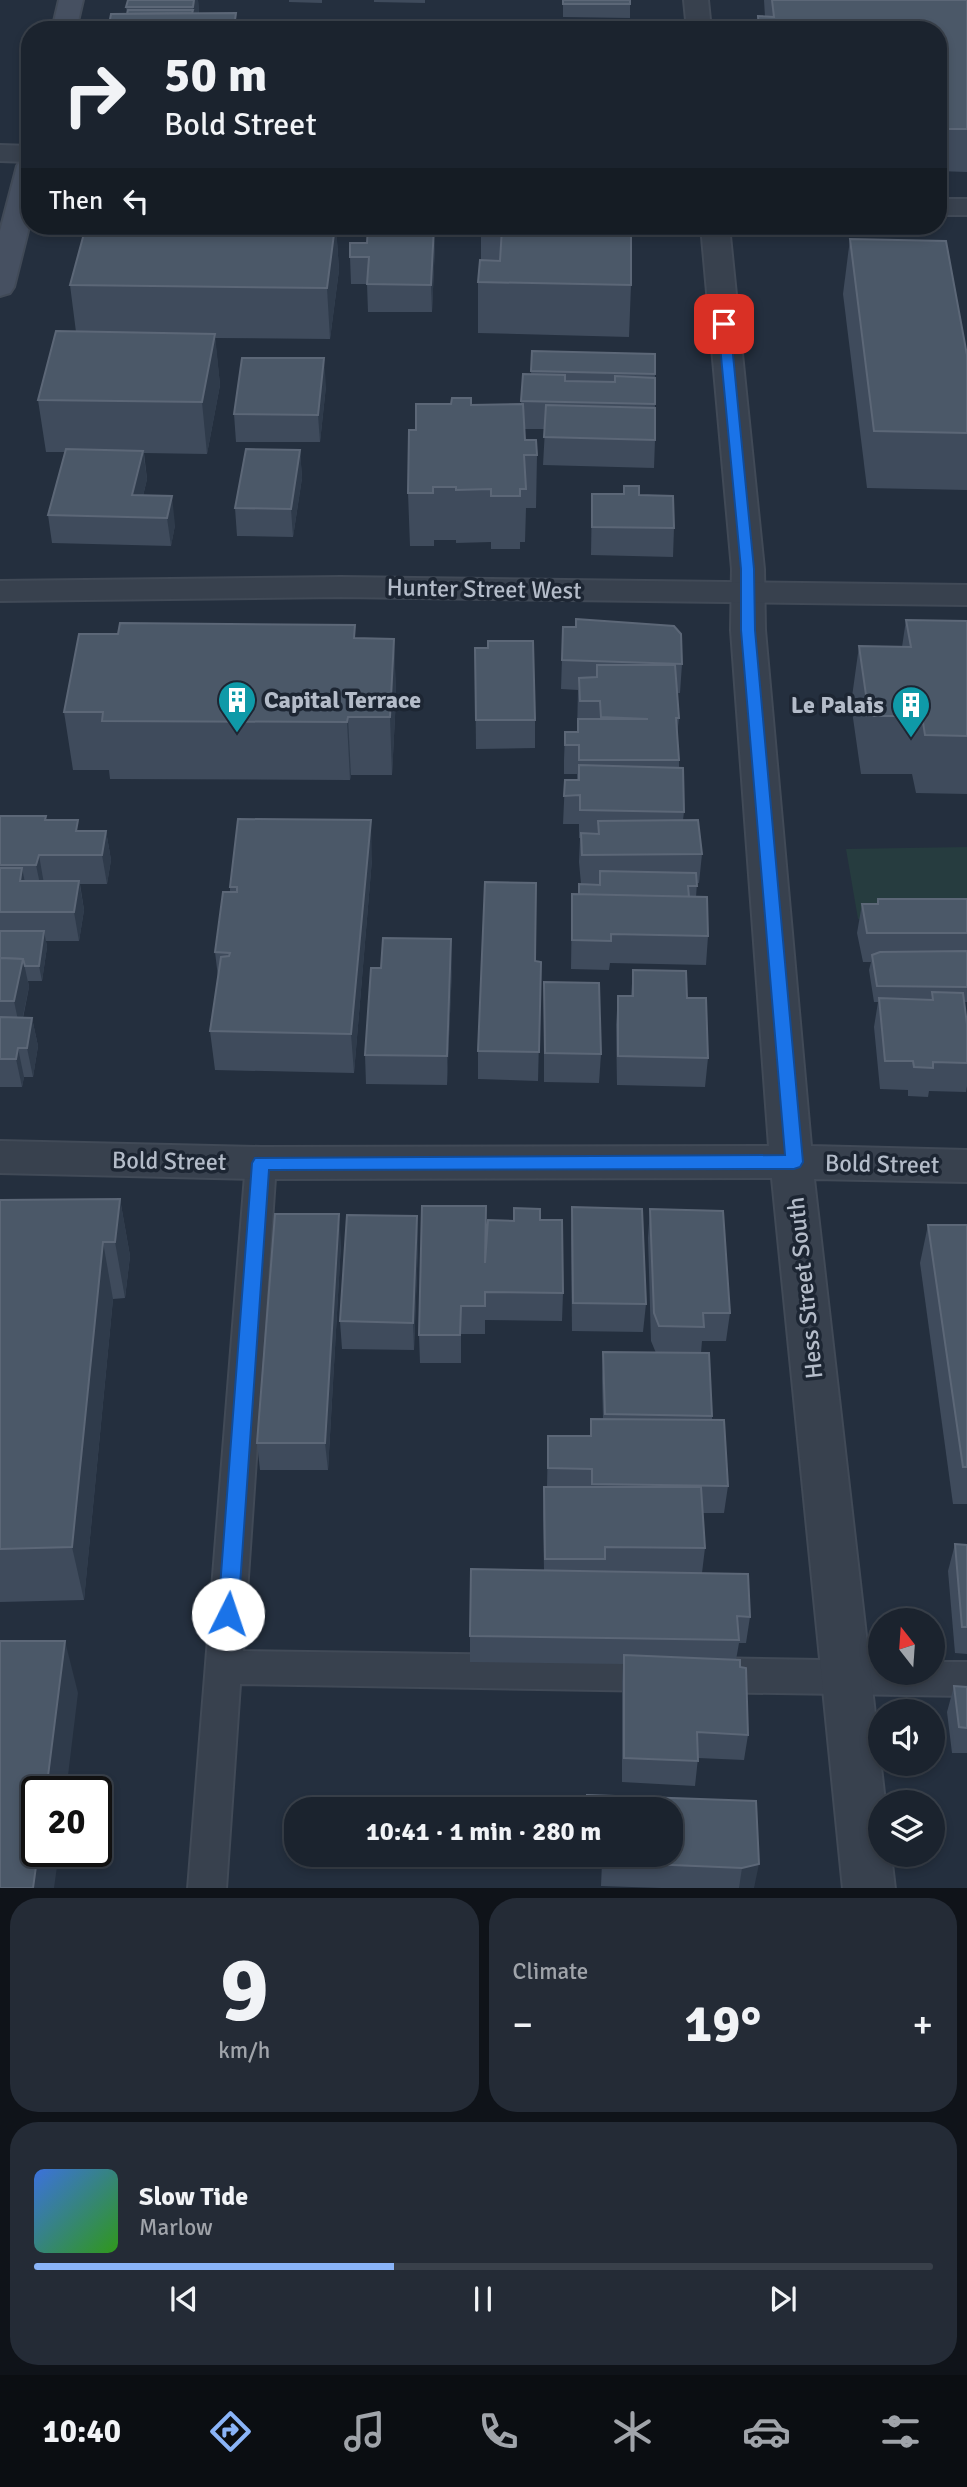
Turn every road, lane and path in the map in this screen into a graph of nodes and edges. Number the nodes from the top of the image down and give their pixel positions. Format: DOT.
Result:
graph roads {
  1 [pos="71,0"];
  2 [pos="696,0"];
  3 [pos="66,21"];
  4 [pos="698,21"];
  5 [pos="0,153"];
  6 [pos="21,154"];
  7 [pos="947,207"];
  8 [pos="967,207"];
  9 [pos="21,214"];
  10 [pos="716,235"];
  11 [pos="0,288"];
  12 [pos="0,591"];
  13 [pos="748,594"];
  14 [pos="967,595"];
  15 [pos="0,1157"];
  16 [pos="794,1162"];
  17 [pos="261,1163"];
  18 [pos="967,1166"];
  19 [pos="224,1667"];
  20 [pos="845,1677"];
  21 [pos="967,1679"];
  22 [pos="207,1888"];
  23 [pos="869,1888"];
  1 -- 3 [label="main road"];
  2 -- 4 [label="street"];
  5 -- 6 [label="street"];
  7 -- 8 [label="street"];
  9 -- 11 [label="main road"];
  10 -- 13 [label="street, Hess Street South"];
  12 -- 13 [label="street, Hunter Street West"];
  13 -- 14 [label="street, Hunter Street West"];
  13 -- 16 [label="street, Hess Street South"];
  15 -- 17 [label="street, Bold Street"];
  16 -- 17 [label="street, Bold Street"];
  16 -- 18 [label="street, Bold Street"];
  16 -- 20 [label="street, Hess Street South"];
  17 -- 19 [label="lane"];
  19 -- 20 [label="lane"];
  19 -- 22 [label="lane"];
  20 -- 21 [label="lane"];
  20 -- 23 [label="street, Hess Street South"];
}
